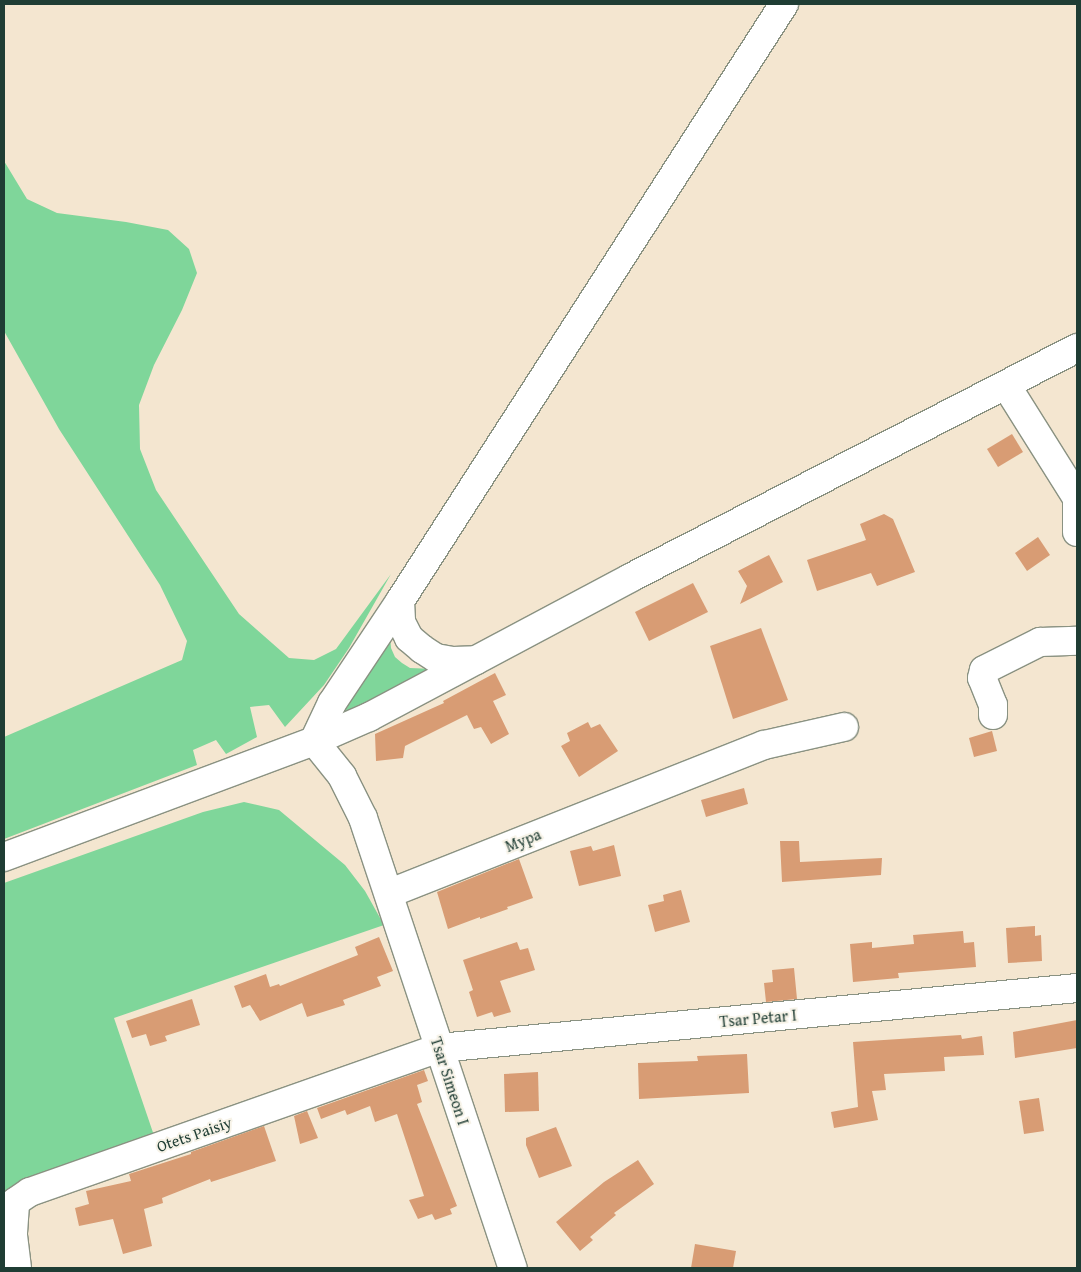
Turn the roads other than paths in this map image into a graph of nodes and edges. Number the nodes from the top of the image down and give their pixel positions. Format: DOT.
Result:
graph roads {
  1 [pos="784,4"];
  2 [pos="1077,348"];
  3 [pos="1006,384"];
  4 [pos="1077,498"];
  5 [pos="1077,532"];
  6 [pos="400,601"];
  7 [pos="1077,641"];
  8 [pos="478,660"];
  9 [pos="993,716"];
  10 [pos="844,727"];
  11 [pos="314,741"];
  12 [pos="4,857"];
  13 [pos="390,893"];
  14 [pos="1077,988"];
  15 [pos="439,1048"];
  16 [pos="18,1268"];
  17 [pos="513,1268"];
  1 -- 6 [label="street"];
  2 -- 3 [label="street"];
  3 -- 4 [label="street"];
  3 -- 8 [label="street"];
  4 -- 5 [label="street"];
  6 -- 8 [label="street"];
  6 -- 11 [label="street"];
  7 -- 9 [label="street"];
  8 -- 11 [label="street"];
  10 -- 13 [label="street, Мура"];
  11 -- 12 [label="street"];
  11 -- 13 [label="street, Tsar Simeon I"];
  13 -- 15 [label="street, Tsar Simeon I"];
  14 -- 15 [label="street, Tsar Petar I"];
  15 -- 16 [label="street, Otets Paisiy"];
  15 -- 17 [label="street, Tsar Simeon I"];
}
